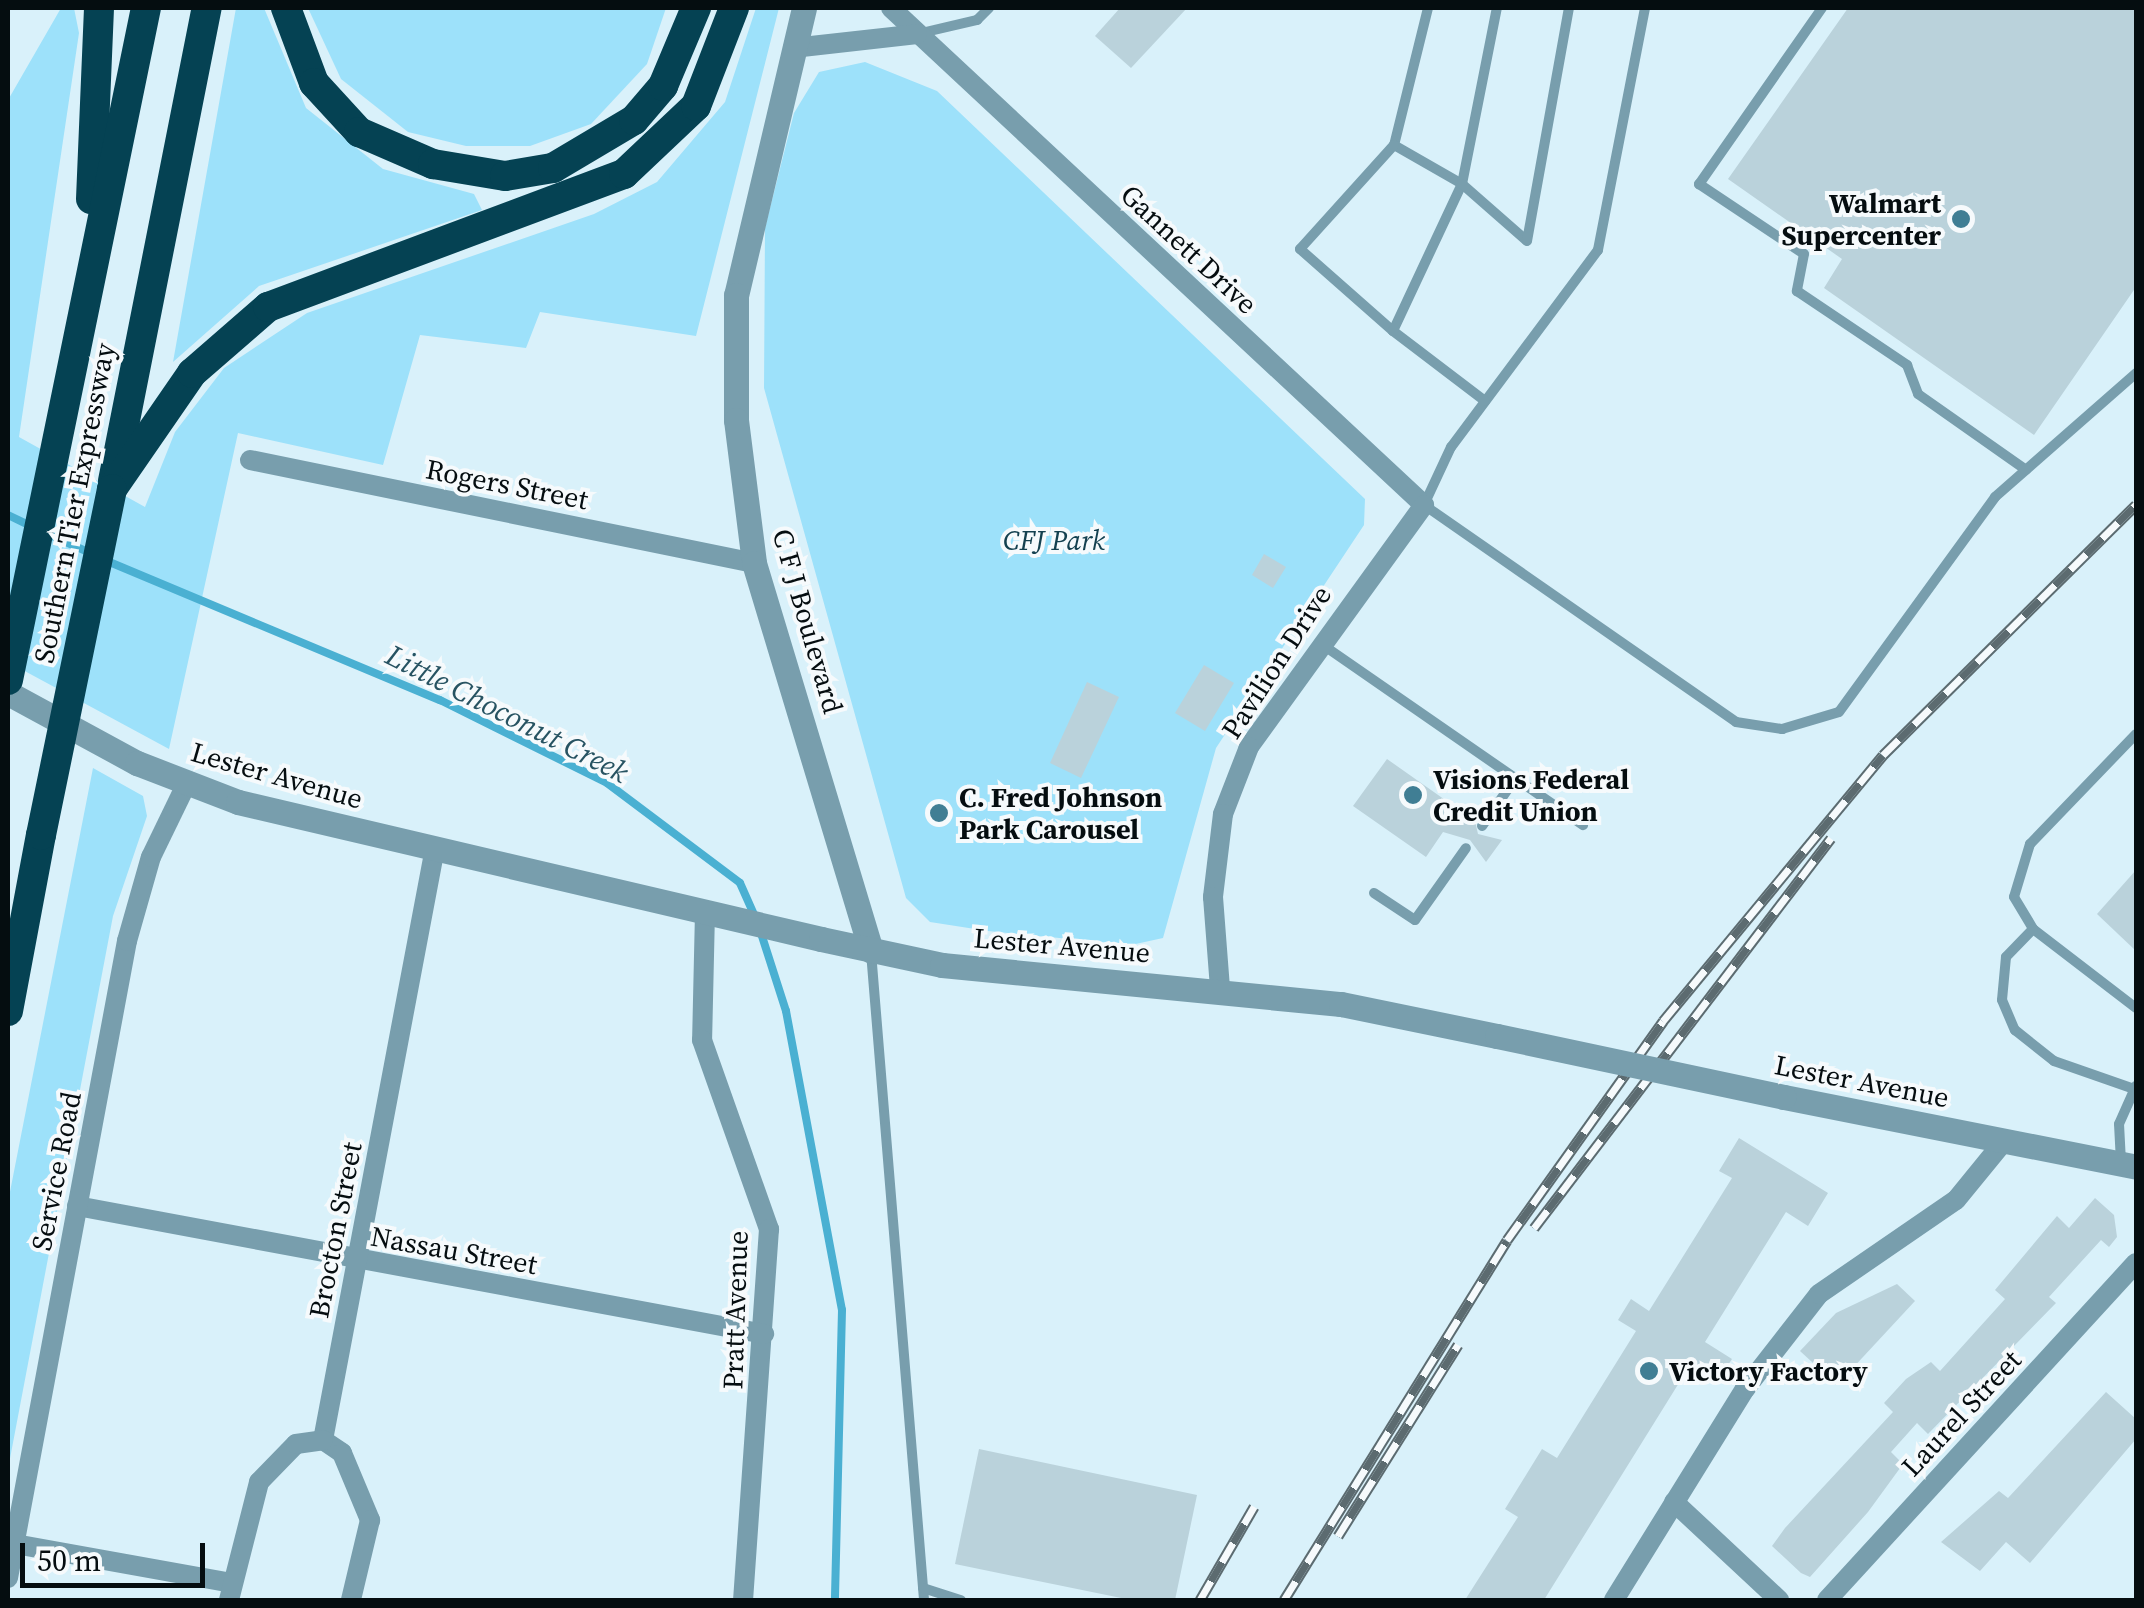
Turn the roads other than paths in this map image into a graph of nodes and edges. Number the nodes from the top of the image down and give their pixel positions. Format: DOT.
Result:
graph roads {
  1 [pos="99,8"];
  2 [pos="146,8"];
  3 [pos="207,8"];
  4 [pos="286,8"];
  5 [pos="696,8"];
  6 [pos="734,8"];
  7 [pos="804,8"];
  8 [pos="890,8"];
  9 [pos="989,8"];
  10 [pos="1428,8"];
  11 [pos="1497,8"];
  12 [pos="1570,8"];
  13 [pos="1644,8"];
  14 [pos="1822,8"];
  15 [pos="918,34"];
  16 [pos="793,48"];
  17 [pos="1394,146"];
  18 [pos="1462,184"];
  19 [pos="1393,330"];
  20 [pos="73,370"];
  21 [pos="2136,372"];
  22 [pos="1485,401"];
  23 [pos="250,460"];
  24 [pos="2026,470"];
  25 [pos="112,489"];
  26 [pos="1424,506"];
  27 [pos="754,563"];
  28 [pos="1320,642"];
  29 [pos="8,680"];
  30 [pos="8,693"];
  31 [pos="2136,734"];
  32 [pos="1515,779"];
  33 [pos="187,783"];
  34 [pos="1482,826"];
  35 [pos="1583,826"];
  36 [pos="435,848"];
  37 [pos="1466,848"];
  38 [pos="1374,893"];
  39 [pos="713,914"];
  40 [pos="2033,930"];
  41 [pos="871,951"];
  42 [pos="1220,988"];
  43 [pos="2136,1008"];
  44 [pos="8,1011"];
  45 [pos="2135,1088"];
  46 [pos="2005,1140"];
  47 [pos="2129,1165"];
  48 [pos="77,1206"];
  49 [pos="357,1260"];
  50 [pos="2136,1263"];
  51 [pos="764,1334"];
  52 [pos="324,1440"];
  53 [pos="1674,1502"];
  54 [pos="14,1544"];
  55 [pos="8,1578"];
  56 [pos="230,1592"];
  57 [pos="923,1594"];
  58 [pos="351,1600"];
  59 [pos="742,1600"];
  60 [pos="960,1600"];
  61 [pos="1614,1600"];
  62 [pos="1779,1600"];
  63 [pos="1826,1600"];
  1 -- 20 [label="highway"];
  2 -- 20 [label="highway, Southern Tier Expressway"];
  3 -- 25 [label="highway, Southern Tier Expressway"];
  4 -- 5 [label="highway"];
  6 -- 25 [label="highway"];
  7 -- 16 [label="street, C F J Boulevard"];
  8 -- 15 [label="street, Gannett Drive"];
  9 -- 15 [label="lane"];
  10 -- 17 [label="lane"];
  11 -- 18 [label="lane"];
  12 -- 18 [label="lane"];
  13 -- 22 [label="lane"];
  14 -- 24 [label="lane"];
  15 -- 16 [label="street"];
  15 -- 26 [label="street, Gannett Drive"];
  16 -- 27 [label="street, C F J Boulevard"];
  17 -- 18 [label="lane"];
  17 -- 19 [label="lane"];
  18 -- 19 [label="lane"];
  19 -- 22 [label="lane"];
  20 -- 29 [label="highway, Southern Tier Expressway"];
  21 -- 24 [label="lane"];
  22 -- 26 [label="lane"];
  23 -- 27 [label="street, Rogers Street"];
  24 -- 26 [label="lane"];
  25 -- 44 [label="highway, Southern Tier Expressway, bridge"];
  26 -- 28 [label="street, Pavilion Drive"];
  27 -- 41 [label="street, C F J Boulevard"];
  28 -- 32 [label="lane"];
  28 -- 42 [label="street, Pavilion Drive"];
  30 -- 33 [label="street, Lester Avenue"];
  31 -- 40 [label="lane"];
  32 -- 34 [label="lane"];
  32 -- 35 [label="lane"];
  33 -- 36 [label="street, Lester Avenue"];
  33 -- 48 [label="street, Service Road"];
  36 -- 39 [label="street, Lester Avenue"];
  36 -- 49 [label="street, Brocton Street"];
  37 -- 38 [label="lane"];
  39 -- 41 [label="street, Lester Avenue"];
  39 -- 51 [label="street, Pratt Avenue"];
  40 -- 43 [label="lane"];
  40 -- 45 [label="lane"];
  41 -- 42 [label="street, Lester Avenue"];
  41 -- 57 [label="lane"];
  42 -- 46 [label="street, Lester Avenue, bridge"];
  45 -- 47 [label="lane"];
  46 -- 47 [label="street, Lester Avenue"];
  46 -- 53 [label="street"];
  48 -- 49 [label="street, Nassau Street"];
  48 -- 54 [label="street, Service Road"];
  49 -- 51 [label="street, Nassau Street"];
  49 -- 52 [label="street, Brocton Street"];
  50 -- 63 [label="street, Laurel Street"];
  51 -- 59 [label="street, Pratt Avenue"];
  52 -- 56 [label="street"];
  52 -- 58 [label="street"];
  53 -- 61 [label="street"];
  53 -- 62 [label="street"];
  54 -- 55 [label="street, Service Road"];
  54 -- 56 [label="street"];
  57 -- 60 [label="lane"];
}
